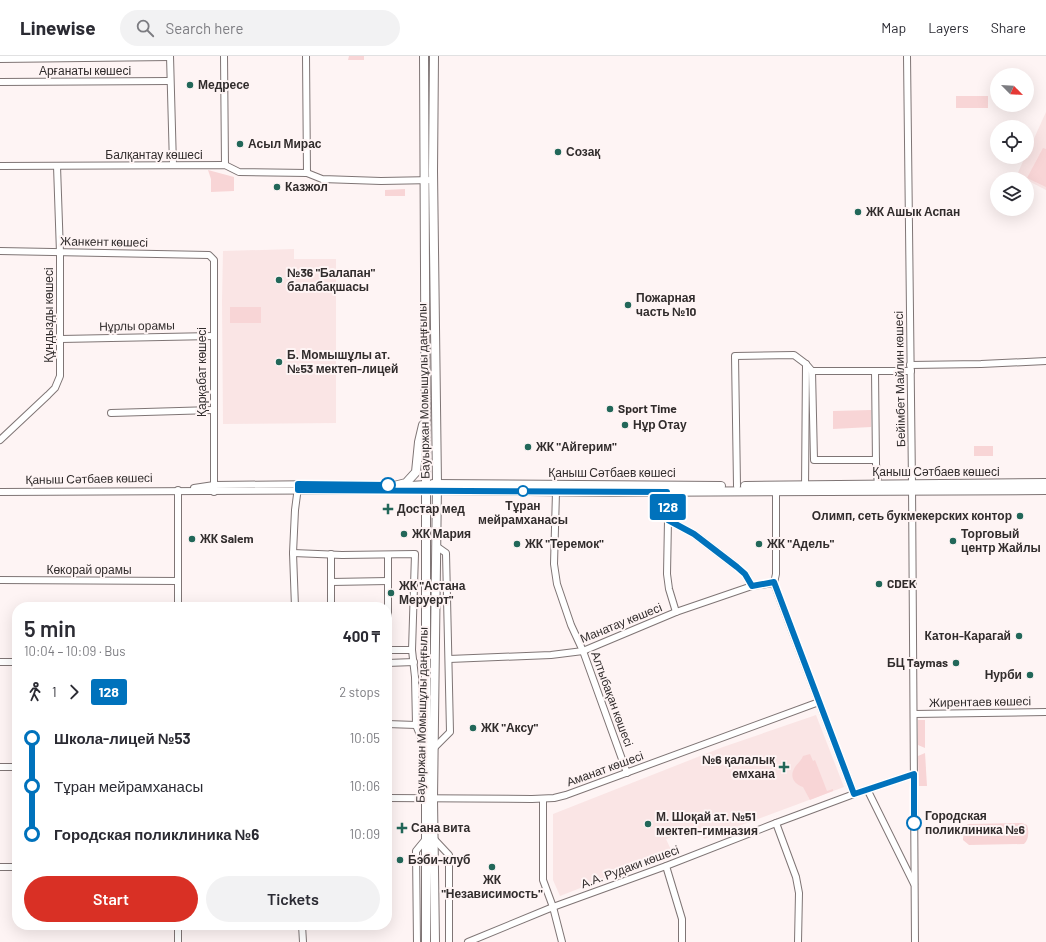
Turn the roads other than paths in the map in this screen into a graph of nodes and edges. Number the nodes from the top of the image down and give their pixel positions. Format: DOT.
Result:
graph roads {
  1 [pos="224,56"];
  2 [pos="306,56"];
  3 [pos="424,56"];
  4 [pos="434,56"];
  5 [pos="907,56"];
  6 [pos="170,57"];
  7 [pos="0,59"];
  8 [pos="170,81"];
  9 [pos="0,82"];
  10 [pos="173,165"];
  11 [pos="225,165"];
  12 [pos="0,166"];
  13 [pos="57,166"];
  14 [pos="307,173"];
  15 [pos="434,180"];
  16 [pos="425,181"];
  17 [pos="0,251"];
  18 [pos="60,253"];
  19 [pos="209,255"];
  20 [pos="213,336"];
  21 [pos="61,339"];
  22 [pos="1046,361"];
  23 [pos="806,364"];
  24 [pos="910,368"];
  25 [pos="812,371"];
  26 [pos="876,371"];
  27 [pos="213,410"];
  28 [pos="111,413"];
  29 [pos="426,415"];
  30 [pos="0,440"];
  31 [pos="876,460"];
  32 [pos="1046,483"];
  33 [pos="878,484"];
  34 [pos="394,486"];
  35 [pos="737,486"];
  36 [pos="298,487"];
  37 [pos="426,487"];
  38 [pos="437,487"];
  39 [pos="912,487"];
  40 [pos="214,488"];
  41 [pos="667,488"];
  42 [pos="805,488"];
  43 [pos="178,490"];
  44 [pos="1046,490"];
  45 [pos="0,492"];
  46 [pos="556,492"];
  47 [pos="776,492"];
  48 [pos="668,520"];
  49 [pos="436,546"];
  50 [pos="293,553"];
  51 [pos="331,554"];
  52 [pos="388,555"];
  53 [pos="0,580"];
  54 [pos="178,581"];
  55 [pos="388,581"];
  56 [pos="331,582"];
  57 [pos="774,582"];
  58 [pos="752,586"];
  59 [pos="414,596"];
  60 [pos="426,596"];
  61 [pos="178,602"];
  62 [pos="294,602"];
  63 [pos="332,602"];
  64 [pos="388,602"];
  65 [pos="676,612"];
  66 [pos="392,650"];
  67 [pos="412,650"];
  68 [pos="583,651"];
  69 [pos="449,659"];
  70 [pos="0,662"];
  71 [pos="12,662"];
  72 [pos="414,662"];
  73 [pos="392,663"];
  74 [pos="819,702"];
  75 [pos="1046,712"];
  76 [pos="914,714"];
  77 [pos="392,724"];
  78 [pos="416,725"];
  79 [pos="429,748"];
  80 [pos="0,767"];
  81 [pos="12,767"];
  82 [pos="627,773"];
  83 [pos="914,774"];
  84 [pos="868,791"];
  85 [pos="854,794"];
  86 [pos="392,798"];
  87 [pos="429,799"];
  88 [pos="543,800"];
  89 [pos="776,823"];
  90 [pos="434,839"];
  91 [pos="425,840"];
  92 [pos="666,866"];
  93 [pos="0,867"];
  94 [pos="12,867"];
  95 [pos="914,886"];
  96 [pos="554,907"];
  97 [pos="178,930"];
  98 [pos="302,930"];
  99 [pos="178,942"];
  100 [pos="303,942"];
  101 [pos="417,942"];
  102 [pos="426,942"];
  103 [pos="435,942"];
  104 [pos="449,942"];
  105 [pos="468,942"];
  106 [pos="562,942"];
  107 [pos="682,942"];
  108 [pos="798,942"];
  109 [pos="915,942"];
  1 -- 11 [label="street"];
  2 -- 14 [label="street"];
  3 -- 16 [label="main road, Бауыржан Момышұлы даңғылы"];
  4 -- 15 [label="main road, Бауыржан Момышұлы даңғылы"];
  5 -- 24 [label="street, Бейімбет Майлин көшесі"];
  6 -- 7 [label="street"];
  6 -- 8 [label="street"];
  8 -- 9 [label="street, Арғанаты көшесі"];
  8 -- 10 [label="street"];
  10 -- 11 [label="street, Балқантау көшесі"];
  10 -- 13 [label="street, Балқантау көшесі"];
  11 -- 14 [label="street, Балқантау көшесі"];
  12 -- 13 [label="street, Балқантау көшесі"];
  13 -- 18 [label="street, Құндызды көшесі"];
  14 -- 16 [label="street, Балқантау көшесі"];
  15 -- 16 [label="street, Балқантау көшесі"];
  15 -- 38 [label="main road, Бауыржан Момышұлы даңғылы"];
  16 -- 29 [label="main road, Бауыржан Момышұлы даңғылы"];
  17 -- 18 [label="street, Жанкент көшесі"];
  18 -- 19 [label="street, Жанкент көшесі"];
  18 -- 21 [label="street, Құндызды көшесі"];
  19 -- 20 [label="street, Қарқабат көшесі"];
  20 -- 21 [label="street, Нұрлы орамы"];
  20 -- 27 [label="street, Қарқабат көшесі"];
  21 -- 30 [label="street, Құндызды көшесі"];
  22 -- 24 [label="street"];
  23 -- 25 [label="street"];
  23 -- 35 [label="street"];
  23 -- 42 [label="street"];
  24 -- 26 [label="street"];
  24 -- 39 [label="street, Бейімбет Майлин көшесі"];
  25 -- 26 [label="street"];
  25 -- 31 [label="street"];
  26 -- 31 [label="street"];
  27 -- 28 [label="street"];
  27 -- 40 [label="street, Қарқабат көшесі"];
  29 -- 34 [label="main road"];
  29 -- 37 [label="main road, Бауыржан Момышұлы даңғылы"];
  31 -- 33 [label="street"];
  32 -- 39 [label="main road, Қаныш Сәтбаев көшесі"];
  33 -- 39 [label="main road, Қаныш Сәтбаев көшесі"];
  33 -- 42 [label="main road, Қаныш Сәтбаев көшесі"];
  34 -- 36 [label="street, Қаныш Сәтбаев көшесі"];
  34 -- 37 [label="street, Қаныш Сәтбаев көшесі"];
  35 -- 41 [label="main road, Қаныш Сәтбаев көшесі"];
  35 -- 42 [label="main road, Қаныш Сәтбаев көшесі"];
  36 -- 37 [label="street, Қаныш Сәтбаев көшесі"];
  36 -- 40 [label="street, Қаныш Сәтбаев көшесі"];
  36 -- 50 [label="street"];
  37 -- 38 [label="main road, Қаныш Сәтбаев көшесі"];
  37 -- 60 [label="main road, Бауыржан Момышұлы даңғылы"];
  38 -- 41 [label="main road, Қаныш Сәтбаев көшесі"];
  38 -- 46 [label="main road, Қаныш Сәтбаев көшесі"];
  38 -- 49 [label="main road, Бауыржан Момышұлы даңғылы"];
  39 -- 42 [label="main road, Қаныш Сәтбаев көшесі"];
  39 -- 44 [label="main road, Қаныш Сәтбаев көшесі"];
  39 -- 76 [label="street, Бейімбет Майлин көшесі"];
  40 -- 43 [label="street, Қаныш Сәтбаев көшесі"];
  41 -- 46 [label="main road, Қаныш Сәтбаев көшесі"];
  41 -- 47 [label="main road, Қаныш Сәтбаев көшесі"];
  41 -- 48 [label="street"];
  42 -- 47 [label="main road, Қаныш Сәтбаев көшесі"];
  43 -- 45 [label="street, Қаныш Сәтбаев көшесі"];
  43 -- 54 [label="street"];
  46 -- 68 [label="street, Алтыбақан көшесі"];
  47 -- 57 [label="street"];
  48 -- 58 [label="street"];
  48 -- 65 [label="street"];
  49 -- 69 [label="street"];
  49 -- 79 [label="main road, Бауыржан Момышұлы даңғылы"];
  50 -- 51 [label="street"];
  50 -- 62 [label="street"];
  51 -- 52 [label="street"];
  51 -- 56 [label="street"];
  52 -- 55 [label="street"];
  52 -- 59 [label="street"];
  53 -- 54 [label="street, Көкорай орамы"];
  54 -- 61 [label="street"];
  55 -- 56 [label="street"];
  55 -- 64 [label="street"];
  56 -- 63 [label="street"];
  57 -- 58 [label="street, Манатау көшесі"];
  57 -- 74 [label="street"];
  58 -- 65 [label="street, Манатау көшесі"];
  59 -- 60 [label="street"];
  59 -- 67 [label="street"];
  60 -- 79 [label="main road, Бауыржан Момышұлы даңғылы"];
  65 -- 68 [label="street, Манатау көшесі"];
  66 -- 67 [label="street"];
  67 -- 72 [label="street"];
  68 -- 69 [label="street, Манатау көшесі"];
  68 -- 82 [label="street, Алтыбақан көшесі"];
  69 -- 79 [label="street"];
  70 -- 71 [label="street"];
  72 -- 73 [label="street"];
  72 -- 78 [label="street"];
  74 -- 82 [label="street, Аманат көшесі"];
  74 -- 85 [label="street"];
  75 -- 76 [label="street, Жирентаев көшесі"];
  76 -- 83 [label="street, Бейімбет Майлин көшесі"];
  77 -- 78 [label="street"];
  78 -- 79 [label="street"];
  79 -- 87 [label="main road, Бауыржан Момышұлы даңғылы"];
  80 -- 81 [label="street"];
  82 -- 88 [label="street, Аманат көшесі"];
  83 -- 84 [label="street, А.А. Рудаки көшесі"];
  83 -- 95 [label="street, Бейімбет Майлин көшесі"];
  84 -- 85 [label="street, А.А. Рудаки көшесі"];
  84 -- 95 [label="street"];
  85 -- 89 [label="street, А.А. Рудаки көшесі"];
  86 -- 87 [label="street, Аманат көшесі"];
  87 -- 88 [label="street, Аманат көшесі"];
  87 -- 90 [label="main road, Бауыржан Момышұлы даңғылы"];
  87 -- 91 [label="main road, Бауыржан Момышұлы даңғылы"];
  88 -- 96 [label="street"];
  89 -- 92 [label="street, А.А. Рудаки көшесі"];
  89 -- 108 [label="street"];
  90 -- 103 [label="main road, Бауыржан Момышұлы даңғылы"];
  90 -- 104 [label="street"];
  91 -- 101 [label="street"];
  91 -- 102 [label="main road, Бауыржан Момышұлы даңғылы"];
  92 -- 96 [label="street, А.А. Рудаки көшесі"];
  92 -- 107 [label="street"];
  93 -- 94 [label="street"];
  95 -- 109 [label="street, Бейімбет Майлин көшесі"];
  96 -- 105 [label="street, А.А. Рудаки көшесі"];
  96 -- 106 [label="street"];
  97 -- 99 [label="street"];
  98 -- 100 [label="street"];
}
